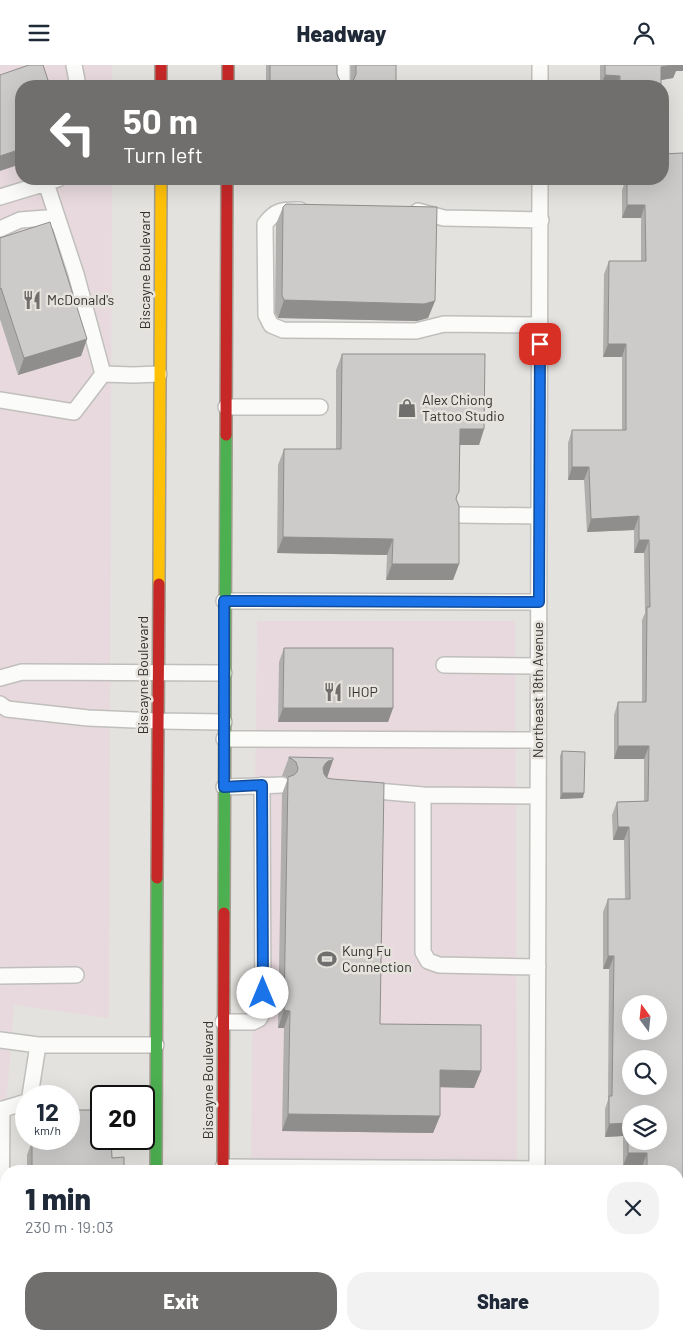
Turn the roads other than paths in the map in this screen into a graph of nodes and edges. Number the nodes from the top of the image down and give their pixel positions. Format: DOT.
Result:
graph roads {
  1 [pos="74,65"];
  2 [pos="161,65"];
  3 [pos="228,65"];
  4 [pos="342,65"];
  5 [pos="540,65"];
  6 [pos="77,80"];
  7 [pos="161,80"];
  8 [pos="228,80"];
  9 [pos="342,80"];
  10 [pos="540,80"];
  11 [pos="39,185"];
  12 [pos="53,185"];
  13 [pos="161,185"];
  14 [pos="227,185"];
  15 [pos="540,185"];
  16 [pos="0,197"];
  17 [pos="312,210"];
  18 [pos="401,210"];
  19 [pos="541,219"];
  20 [pos="59,223"];
  21 [pos="0,229"];
  22 [pos="540,325"];
  23 [pos="103,374"];
  24 [pos="159,374"];
  25 [pos="0,400"];
  26 [pos="226,407"];
  27 [pos="320,407"];
  28 [pos="458,515"];
  29 [pos="539,517"];
  30 [pos="224,601"];
  31 [pos="539,602"];
  32 [pos="444,665"];
  33 [pos="539,666"];
  34 [pos="224,673"];
  35 [pos="158,674"];
  36 [pos="0,678"];
  37 [pos="0,704"];
  38 [pos="158,721"];
  39 [pos="224,722"];
  40 [pos="224,739"];
  41 [pos="538,740"];
  42 [pos="262,785"];
  43 [pos="282,785"];
  44 [pos="224,787"];
  45 [pos="356,790"];
  46 [pos="424,795"];
  47 [pos="538,796"];
  48 [pos="538,967"];
  49 [pos="76,975"];
  50 [pos="0,976"];
  51 [pos="223,1022"];
  52 [pos="0,1040"];
  53 [pos="38,1045"];
  54 [pos="156,1045"];
  55 [pos="32,1085"];
  56 [pos="15,1105"];
  57 [pos="1,1109"];
  58 [pos="1,1165"];
  59 [pos="156,1165"];
  60 [pos="223,1165"];
  61 [pos="537,1165"];
  1 -- 6 [label="lane"];
  2 -- 7 [label="main road"];
  3 -- 8 [label="main road"];
  4 -- 9 [label="lane"];
  5 -- 10 [label="lane"];
  11 -- 16 [label="lane"];
  12 -- 20 [label="lane"];
  13 -- 24 [label="main road, Biscayne Boulevard"];
  14 -- 26 [label="main road, Biscayne Boulevard"];
  15 -- 19 [label="lane, Northeast 18th Avenue"];
  17 -- 22 [label="lane"];
  18 -- 19 [label="lane"];
  19 -- 22 [label="lane, Northeast 18th Avenue"];
  20 -- 21 [label="lane"];
  20 -- 23 [label="lane"];
  22 -- 29 [label="lane, Northeast 18th Avenue"];
  23 -- 24 [label="lane"];
  23 -- 25 [label="lane"];
  24 -- 35 [label="main road, Biscayne Boulevard"];
  26 -- 27 [label="lane"];
  26 -- 30 [label="main road, Biscayne Boulevard"];
  28 -- 29 [label="lane"];
  29 -- 31 [label="lane, Northeast 18th Avenue"];
  30 -- 31 [label="lane"];
  30 -- 34 [label="main road, Biscayne Boulevard"];
  31 -- 33 [label="lane, Northeast 18th Avenue"];
  32 -- 33 [label="lane"];
  33 -- 41 [label="lane, Northeast 18th Avenue"];
  34 -- 35 [label="lane"];
  34 -- 39 [label="main road, Biscayne Boulevard"];
  35 -- 36 [label="lane"];
  35 -- 38 [label="main road, Biscayne Boulevard"];
  37 -- 38 [label="lane"];
  38 -- 39 [label="lane"];
  38 -- 54 [label="main road, Biscayne Boulevard"];
  39 -- 40 [label="main road, Biscayne Boulevard"];
  40 -- 41 [label="lane"];
  40 -- 44 [label="main road, Biscayne Boulevard"];
  41 -- 47 [label="lane, Northeast 18th Avenue"];
  42 -- 43 [label="lane"];
  42 -- 44 [label="lane"];
  42 -- 51 [label="lane"];
  44 -- 51 [label="main road, Biscayne Boulevard"];
  45 -- 46 [label="lane"];
  46 -- 47 [label="lane"];
  46 -- 48 [label="lane"];
  47 -- 48 [label="lane, Northeast 18th Avenue"];
  48 -- 61 [label="lane, Northeast 18th Avenue"];
  49 -- 50 [label="lane"];
  51 -- 60 [label="main road, Biscayne Boulevard"];
  52 -- 53 [label="lane"];
  53 -- 54 [label="lane"];
  53 -- 55 [label="lane"];
  54 -- 59 [label="main road, Biscayne Boulevard"];
  56 -- 57 [label="lane"];
  57 -- 58 [label="lane"];
}
